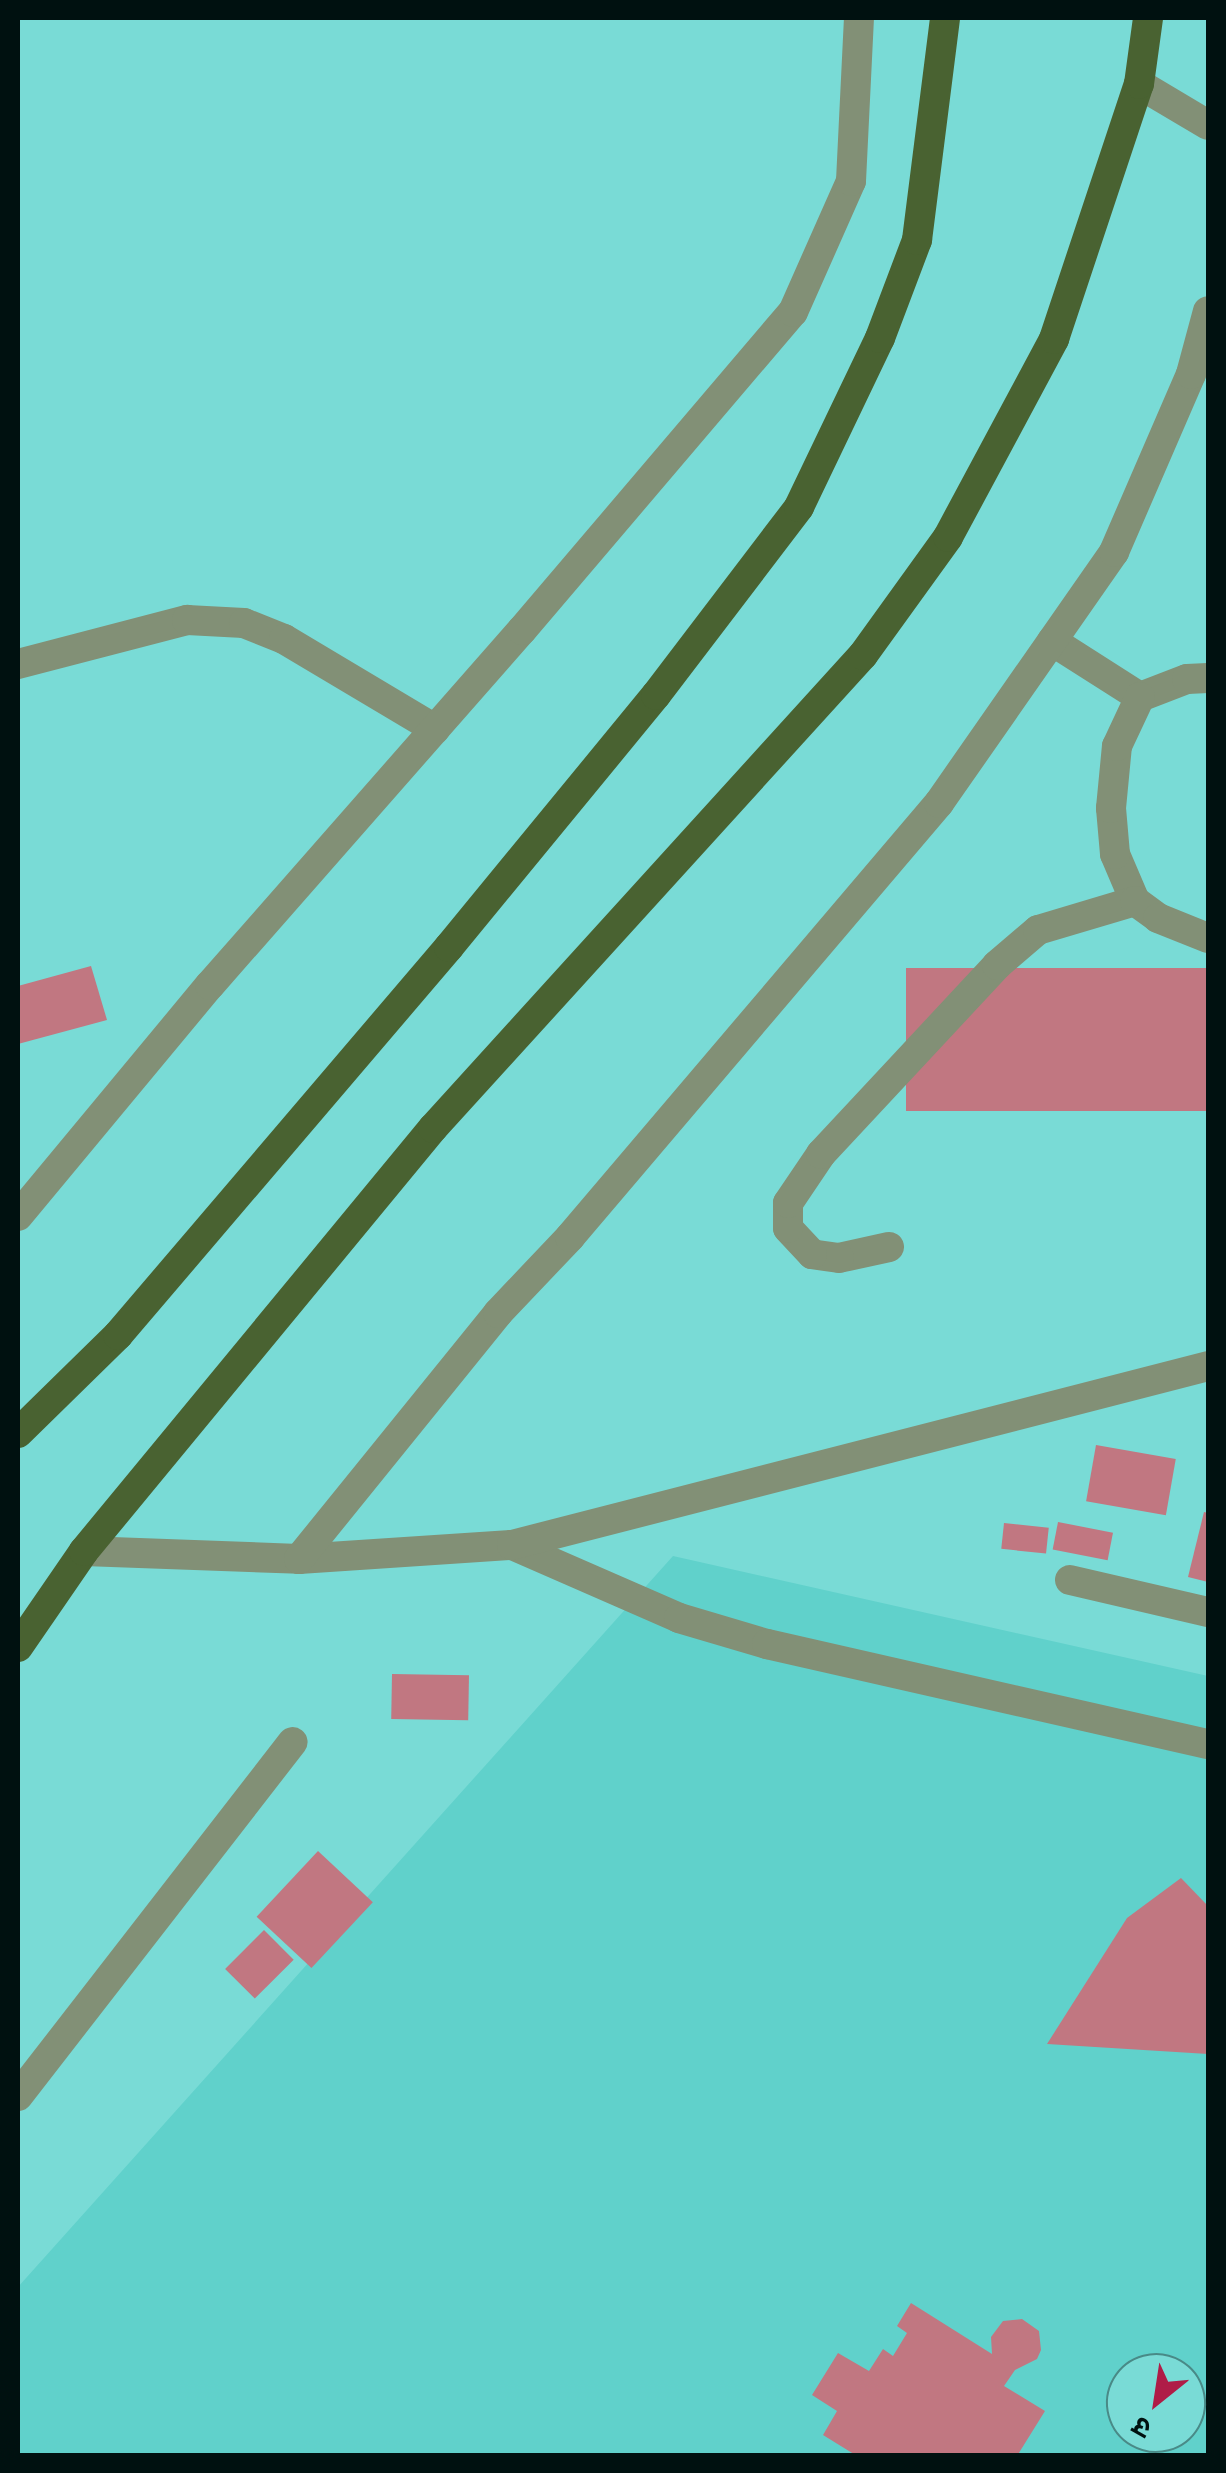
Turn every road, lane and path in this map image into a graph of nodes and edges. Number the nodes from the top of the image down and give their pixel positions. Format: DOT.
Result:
graph roads {
  1 [pos="859,18"];
  2 [pos="944,18"];
  3 [pos="1148,18"];
  4 [pos="1139,84"];
  5 [pos="1208,125"];
  6 [pos="1208,311"];
  7 [pos="1200,377"];
  8 [pos="1052,641"];
  9 [pos="18,664"];
  10 [pos="1208,678"];
  11 [pos="1140,697"];
  12 [pos="434,729"];
  13 [pos="1135,900"];
  14 [pos="1208,938"];
  15 [pos="18,1216"];
  16 [pos="889,1247"];
  17 [pos="1208,1366"];
  18 [pos="18,1433"];
  19 [pos="512,1544"];
  20 [pos="84,1551"];
  21 [pos="299,1558"];
  22 [pos="1070,1580"];
  23 [pos="1208,1612"];
  24 [pos="18,1647"];
  25 [pos="293,1742"];
  26 [pos="1208,1744"];
  27 [pos="18,2096"];
  1 -- 12 [label="street"];
  2 -- 18 [label="main road"];
  3 -- 4 [label="main road"];
  4 -- 5 [label="street"];
  4 -- 20 [label="main road"];
  6 -- 7 [label="street"];
  7 -- 8 [label="street"];
  8 -- 11 [label="street"];
  8 -- 21 [label="street"];
  9 -- 12 [label="street"];
  10 -- 11 [label="street"];
  11 -- 13 [label="street"];
  12 -- 15 [label="street"];
  13 -- 14 [label="street"];
  13 -- 16 [label="street"];
  17 -- 19 [label="street"];
  19 -- 21 [label="street"];
  19 -- 26 [label="street"];
  20 -- 21 [label="street"];
  20 -- 24 [label="main road"];
  22 -- 23 [label="street"];
  25 -- 27 [label="street"];
}
